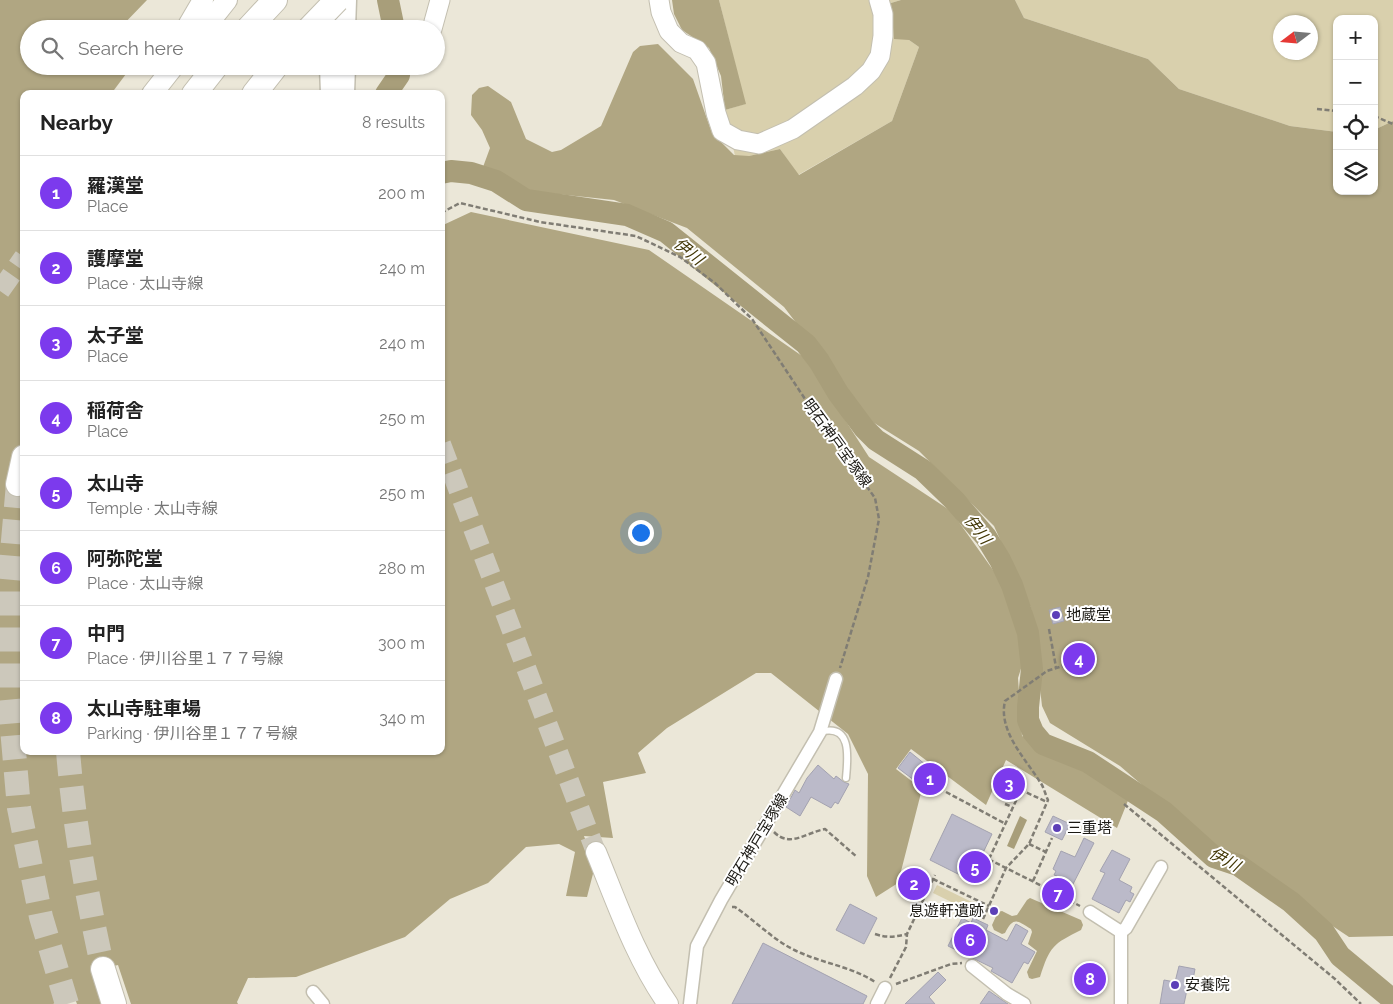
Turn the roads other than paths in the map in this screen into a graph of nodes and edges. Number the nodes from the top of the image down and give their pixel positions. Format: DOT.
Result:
graph roads {
  1 [pos="203,0"];
  2 [pos="227,0"];
  3 [pos="275,0"];
  4 [pos="328,0"];
  5 [pos="337,0"];
  6 [pos="350,0"];
  7 [pos="440,0"];
  8 [pos="660,0"];
  9 [pos="879,0"];
  10 [pos="191,20"];
  11 [pos="211,20"];
  12 [pos="256,20"];
  13 [pos="318,20"];
  14 [pos="327,20"];
  15 [pos="337,20"];
  16 [pos="349,20"];
  17 [pos="434,20"];
  18 [pos="158,75"];
  19 [pos="167,75"];
  20 [pos="209,75"];
  21 [pos="269,75"];
  22 [pos="326,75"];
  23 [pos="337,75"];
  24 [pos="349,75"];
  25 [pos="148,90"];
  26 [pos="155,90"];
  27 [pos="197,90"];
  28 [pos="257,90"];
  29 [pos="327,90"];
  30 [pos="336,90"];
  31 [pos="348,90"];
  32 [pos="20,475"];
  33 [pos="18,484"];
  34 [pos="836,679"];
  35 [pos="820,732"];
  36 [pos="846,778"];
  37 [pos="596,852"];
  38 [pos="1160,868"];
  39 [pos="1090,912"];
  40 [pos="1121,932"];
  41 [pos="972,966"];
  42 [pos="103,969"];
  43 [pos="885,988"];
  44 [pos="313,992"];
  45 [pos="114,1004"];
  46 [pos="323,1004"];
  47 [pos="668,1004"];
  48 [pos="690,1004"];
  49 [pos="877,1004"];
  50 [pos="1024,1004"];
  51 [pos="1120,1004"];
  1 -- 10 [label="main road"];
  2 -- 11 [label="main road"];
  3 -- 12 [label="highway"];
  4 -- 14 [label="street"];
  5 -- 13 [label="highway, bridge"];
  5 -- 15 [label="main road"];
  6 -- 16 [label="street"];
  7 -- 17 [label="street"];
  8 -- 9 [label="street"];
  18 -- 25 [label="main road"];
  19 -- 26 [label="main road"];
  20 -- 27 [label="highway"];
  21 -- 28 [label="highway"];
  22 -- 29 [label="street"];
  23 -- 30 [label="main road"];
  24 -- 31 [label="street"];
  32 -- 33 [label="highway"];
  34 -- 35 [label="street, 明石神戸宝塚線"];
  35 -- 36 [label="lane"];
  35 -- 48 [label="street, 明石神戸宝塚線"];
  37 -- 47 [label="main road"];
  38 -- 40 [label="street"];
  39 -- 40 [label="street"];
  40 -- 51 [label="street"];
  41 -- 50 [label="street"];
  42 -- 45 [label="highway"];
  43 -- 49 [label="street"];
  44 -- 46 [label="street"];
}
